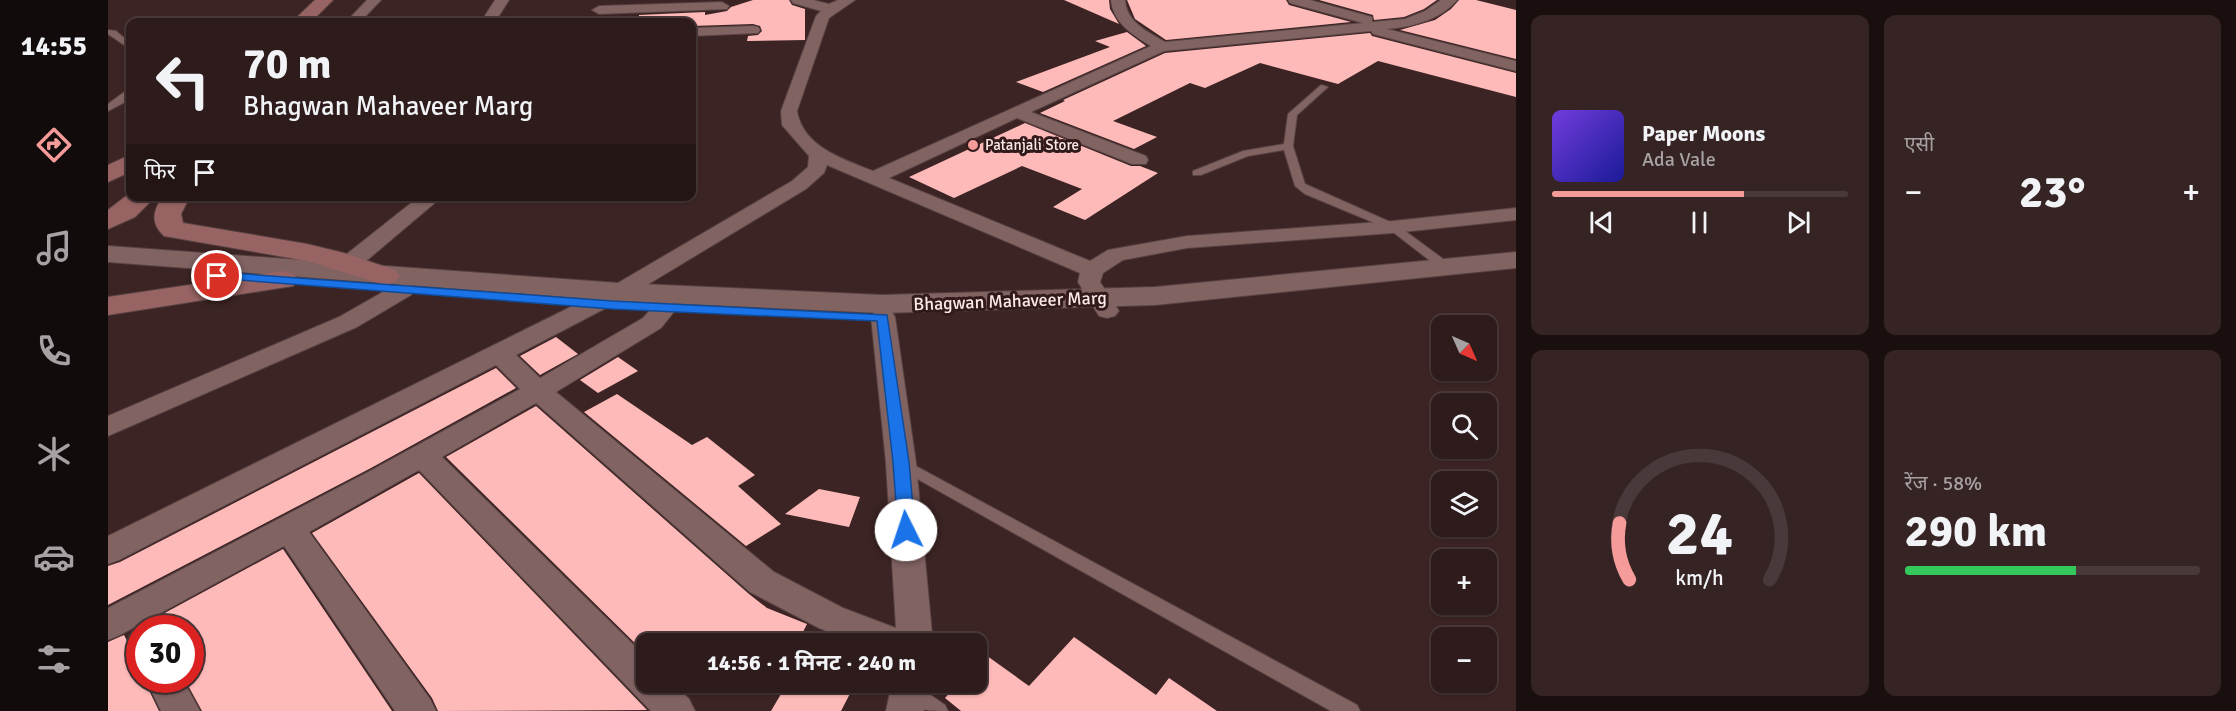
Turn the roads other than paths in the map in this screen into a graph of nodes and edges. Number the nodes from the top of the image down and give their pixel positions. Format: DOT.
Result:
graph roads {
  1 [pos="325,0"];
  2 [pos="345,0"];
  3 [pos="374,0"];
  4 [pos="502,0"];
  5 [pos="798,0"];
  6 [pos="1118,0"];
  7 [pos="1295,0"];
  8 [pos="1450,0"];
  9 [pos="840,4"];
  10 [pos="722,6"];
  11 [pos="599,11"];
  12 [pos="305,18"];
  13 [pos="326,18"];
  14 [pos="357,18"];
  15 [pos="491,18"];
  16 [pos="1385,25"];
  17 [pos="1358,26"];
  18 [pos="753,30"];
  19 [pos="108,32"];
  20 [pos="696,32"];
  21 [pos="126,44"];
  22 [pos="1162,47"];
  23 [pos="1516,66"];
  24 [pos="1324,87"];
  25 [pos="126,95"];
  26 [pos="108,108"];
  27 [pos="1016,112"];
  28 [pos="1288,146"];
  29 [pos="818,155"];
  30 [pos="1139,160"];
  31 [pos="126,164"];
  32 [pos="1197,173"];
  33 [pos="108,175"];
  34 [pos="873,178"];
  35 [pos="126,186"];
  36 [pos="137,201"];
  37 [pos="173,201"];
  38 [pos="427,201"];
  39 [pos="108,202"];
  40 [pos="1516,214"];
  41 [pos="108,221"];
  42 [pos="1393,227"];
  43 [pos="108,254"];
  44 [pos="1516,260"];
  45 [pos="351,262"];
  46 [pos="1446,267"];
  47 [pos="108,268"];
  48 [pos="1092,270"];
  49 [pos="1516,273"];
  50 [pos="283,280"];
  51 [pos="394,283"];
  52 [pos="608,298"];
  53 [pos="1103,305"];
  54 [pos="108,306"];
  55 [pos="665,308"];
  56 [pos="883,317"];
  57 [pos="500,354"];
  58 [pos="539,392"];
  59 [pos="108,427"];
  60 [pos="423,456"];
  61 [pos="901,462"];
  62 [pos="289,529"];
  63 [pos="108,551"];
  64 [pos="140,615"];
  65 [pos="870,633"];
  66 [pos="914,633"];
  67 [pos="636,671"];
  68 [pos="172,693"];
  69 [pos="658,693"];
  70 [pos="181,711"];
  71 [pos="417,711"];
  72 [pos="676,711"];
  73 [pos="1350,711"];
  1 -- 12 [label="main road"];
  2 -- 13 [label="main road"];
  3 -- 14 [label="street"];
  4 -- 15 [label="street"];
  5 -- 9 [label="street"];
  6 -- 22 [label="street"];
  7 -- 16 [label="street"];
  8 -- 16 [label="street"];
  9 -- 29 [label="street"];
  10 -- 11 [label="street"];
  16 -- 17 [label="street"];
  17 -- 22 [label="street"];
  17 -- 23 [label="street"];
  18 -- 20 [label="street"];
  19 -- 21 [label="lane"];
  22 -- 27 [label="street"];
  24 -- 28 [label="lane"];
  25 -- 26 [label="lane"];
  27 -- 30 [label="street"];
  27 -- 34 [label="street"];
  28 -- 32 [label="lane"];
  28 -- 42 [label="lane"];
  29 -- 34 [label="street"];
  29 -- 52 [label="street"];
  31 -- 33 [label="main road"];
  34 -- 48 [label="street"];
  35 -- 39 [label="main road"];
  36 -- 41 [label="main road"];
  37 -- 45 [label="main road"];
  38 -- 45 [label="street"];
  40 -- 42 [label="street"];
  42 -- 46 [label="lane"];
  42 -- 48 [label="street"];
  43 -- 51 [label="street, Bhagwan Mahaveer Marg"];
  44 -- 46 [label="street, Bhagwan Mahaveer Marg"];
  45 -- 51 [label="main road"];
  46 -- 53 [label="street, Bhagwan Mahaveer Marg"];
  47 -- 50 [label="street, Bhagwan Mahaveer Marg"];
  48 -- 53 [label="street"];
  49 -- 53 [label="street, Bhagwan Mahaveer Marg"];
  50 -- 51 [label="street, Bhagwan Mahaveer Marg"];
  50 -- 54 [label="main road"];
  51 -- 52 [label="street, Bhagwan Mahaveer Marg"];
  51 -- 59 [label="street"];
  52 -- 53 [label="street, Bhagwan Mahaveer Marg"];
  52 -- 55 [label="street, Bhagwan Mahaveer Marg"];
  52 -- 57 [label="street"];
  53 -- 56 [label="street, Bhagwan Mahaveer Marg"];
  55 -- 56 [label="street, Bhagwan Mahaveer Marg"];
  55 -- 58 [label="street"];
  56 -- 61 [label="street"];
  57 -- 58 [label="street"];
  57 -- 63 [label="street"];
  58 -- 60 [label="street"];
  58 -- 65 [label="street"];
  60 -- 62 [label="street"];
  60 -- 67 [label="street"];
  61 -- 66 [label="street"];
  61 -- 73 [label="lane"];
  62 -- 64 [label="street"];
  62 -- 71 [label="street"];
  68 -- 70 [label="street"];
  69 -- 72 [label="street"];
}
